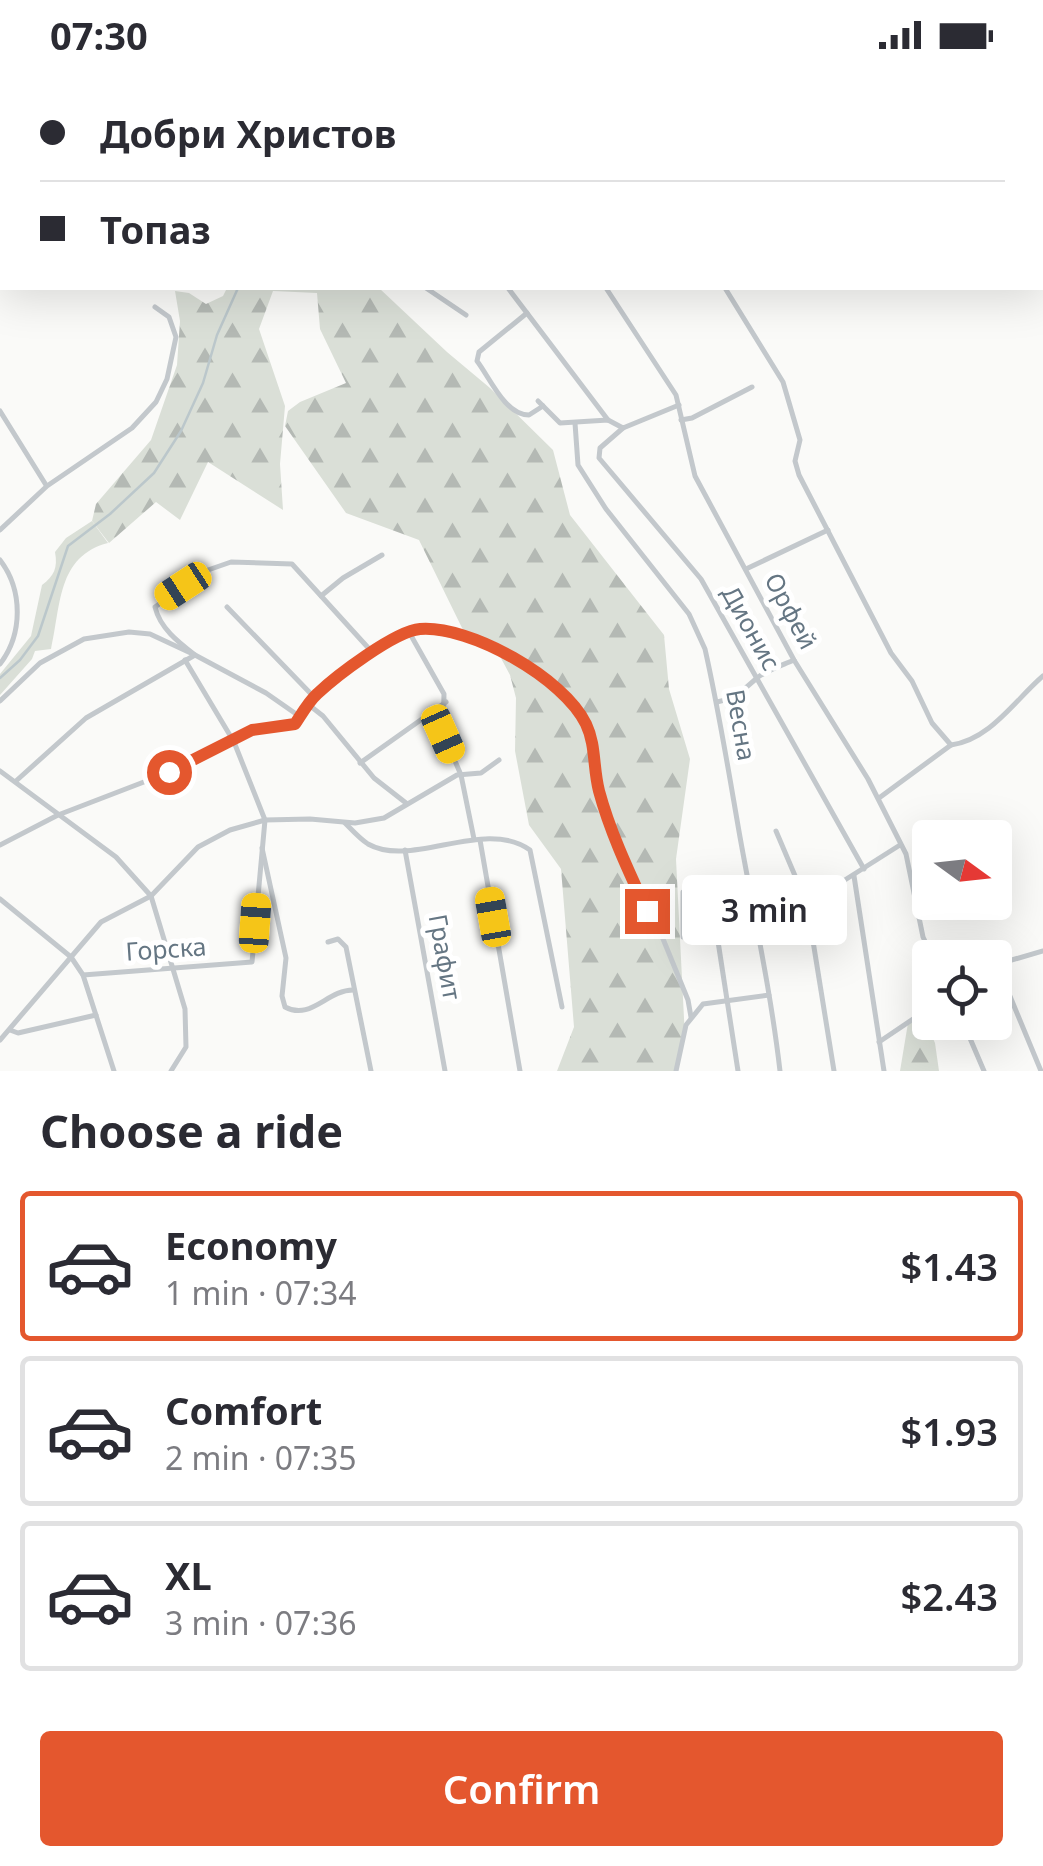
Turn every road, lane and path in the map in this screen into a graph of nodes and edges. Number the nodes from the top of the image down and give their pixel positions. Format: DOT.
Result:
graph roads {
  1 [pos="533,70"];
  2 [pos="542,70"];
  3 [pos="429,290"];
  4 [pos="510,290"];
  5 [pos="607,290"];
  6 [pos="726,290"];
  7 [pos="156,307"];
  8 [pos="528,313"];
  9 [pos="466,315"];
  10 [pos="752,387"];
  11 [pos="678,405"];
  12 [pos="0,412"];
  13 [pos="608,420"];
  14 [pos="681,420"];
  15 [pos="575,423"];
  16 [pos="623,428"];
  17 [pos="46,486"];
  18 [pos="0,530"];
  19 [pos="828,530"];
  20 [pos="382,555"];
  21 [pos="0,560"];
  22 [pos="746,568"];
  23 [pos="321,596"];
  24 [pos="226,607"];
  25 [pos="408,632"];
  26 [pos="372,652"];
  27 [pos="195,655"];
  28 [pos="185,660"];
  29 [pos="794,660"];
  30 [pos="0,664"];
  31 [pos="1043,676"];
  32 [pos="756,678"];
  33 [pos="313,696"];
  34 [pos="0,701"];
  35 [pos="446,702"];
  36 [pos="717,702"];
  37 [pos="309,705"];
  38 [pos="300,716"];
  39 [pos="234,742"];
  40 [pos="951,744"];
  41 [pos="500,760"];
  42 [pos="360,763"];
  43 [pos="0,771"];
  44 [pos="461,775"];
  45 [pos="16,780"];
  46 [pos="878,799"];
  47 [pos="406,803"];
  48 [pos="58,815"];
  49 [pos="265,820"];
  50 [pos="343,821"];
  51 [pos="776,831"];
  52 [pos="477,839"];
  53 [pos="0,845"];
  54 [pos="900,845"];
  55 [pos="262,846"];
  56 [pos="405,850"];
  57 [pos="864,868"];
  58 [pos="854,876"];
  59 [pos="152,896"];
  60 [pos="0,899"];
  61 [pos="807,904"];
  62 [pos="713,908"];
  63 [pos="760,930"];
  64 [pos="684,937"];
  65 [pos="925,940"];
  66 [pos="328,942"];
  67 [pos="1043,951"];
  68 [pos="71,956"];
  69 [pos="1012,960"];
  70 [pos="174,969"];
  71 [pos="83,974"];
  72 [pos="353,990"];
  73 [pos="769,995"];
  74 [pos="726,1001"];
  75 [pos="1012,1003"];
  76 [pos="562,1007"];
  77 [pos="96,1015"];
  78 [pos="690,1017"];
  79 [pos="912,1020"];
  80 [pos="10,1030"];
  81 [pos="0,1040"];
  82 [pos="971,1040"];
  83 [pos="879,1042"];
  84 [pos="114,1071"];
  85 [pos="171,1071"];
  86 [pos="371,1071"];
  87 [pos="445,1071"];
  88 [pos="520,1071"];
  89 [pos="676,1071"];
  90 [pos="738,1071"];
  91 [pos="780,1071"];
  92 [pos="834,1071"];
  93 [pos="884,1071"];
  94 [pos="984,1071"];
  95 [pos="1041,1071"];
  1 -- 2 [label="street"];
  3 -- 9 [label="street"];
  4 -- 8 [label="street"];
  5 -- 11 [label="street, Орфей"];
  6 -- 19 [label="street"];
  7 -- 17 [label="street"];
  8 -- 13 [label="street"];
  8 -- 15 [label="street"];
  10 -- 14 [label="street"];
  11 -- 14 [label="street, Орфей"];
  11 -- 16 [label="street"];
  12 -- 17 [label="street"];
  13 -- 15 [label="street"];
  13 -- 16 [label="street"];
  14 -- 22 [label="street, Орфей"];
  15 -- 36 [label="street, Весна"];
  16 -- 32 [label="street, Дионис"];
  17 -- 18 [label="street"];
  19 -- 22 [label="street"];
  19 -- 40 [label="street"];
  20 -- 23 [label="street"];
  21 -- 30 [label="street"];
  22 -- 29 [label="street, Орфей"];
  23 -- 26 [label="street"];
  23 -- 27 [label="street"];
  24 -- 33 [label="street"];
  25 -- 26 [label="street"];
  25 -- 35 [label="street"];
  25 -- 78 [label="street"];
  26 -- 33 [label="street"];
  27 -- 28 [label="street"];
  27 -- 34 [label="street"];
  27 -- 38 [label="street"];
  28 -- 39 [label="street"];
  28 -- 45 [label="street"];
  29 -- 32 [label="street"];
  29 -- 46 [label="street, Орфей"];
  31 -- 40 [label="street"];
  32 -- 36 [label="street"];
  32 -- 57 [label="street, Дионис"];
  33 -- 37 [label="street"];
  35 -- 42 [label="street"];
  35 -- 44 [label="street"];
  36 -- 63 [label="street, Весна"];
  37 -- 38 [label="street"];
  37 -- 42 [label="street"];
  38 -- 39 [label="street"];
  39 -- 48 [label="street"];
  39 -- 49 [label="street"];
  40 -- 46 [label="street"];
  41 -- 44 [label="street"];
  42 -- 47 [label="street"];
  43 -- 45 [label="street"];
  44 -- 47 [label="street"];
  44 -- 52 [label="street"];
  45 -- 48 [label="street"];
  46 -- 54 [label="street, Орфей"];
  47 -- 50 [label="street"];
  48 -- 53 [label="street"];
  48 -- 59 [label="street"];
  49 -- 50 [label="street"];
  49 -- 55 [label="street"];
  49 -- 59 [label="street"];
  50 -- 56 [label="street"];
  51 -- 61 [label="street"];
  52 -- 56 [label="street"];
  52 -- 76 [label="street"];
  52 -- 88 [label="street"];
  54 -- 57 [label="street"];
  54 -- 65 [label="street, Орфей"];
  55 -- 70 [label="street, Горска"];
  55 -- 72 [label="street"];
  56 -- 87 [label="street, Графит"];
  57 -- 58 [label="street"];
  58 -- 61 [label="street"];
  58 -- 83 [label="street"];
  59 -- 68 [label="street"];
  59 -- 70 [label="street"];
  60 -- 68 [label="street"];
  61 -- 63 [label="street"];
  61 -- 92 [label="street"];
  62 -- 63 [label="street"];
  62 -- 64 [label="street"];
  62 -- 74 [label="street"];
  63 -- 73 [label="street, Весна"];
  66 -- 72 [label="street"];
  67 -- 69 [label="street"];
  68 -- 71 [label="street"];
  68 -- 80 [label="street"];
  70 -- 71 [label="street, Горска"];
  70 -- 85 [label="street"];
  71 -- 77 [label="street"];
  72 -- 86 [label="street"];
  73 -- 74 [label="street"];
  73 -- 91 [label="street, Весна"];
  74 -- 78 [label="street"];
  74 -- 90 [label="street"];
  75 -- 95 [label="street"];
  77 -- 80 [label="street"];
  77 -- 84 [label="street"];
  78 -- 89 [label="street"];
  79 -- 83 [label="street"];
  80 -- 81 [label="street"];
  82 -- 94 [label="street"];
  83 -- 93 [label="street"];
}
